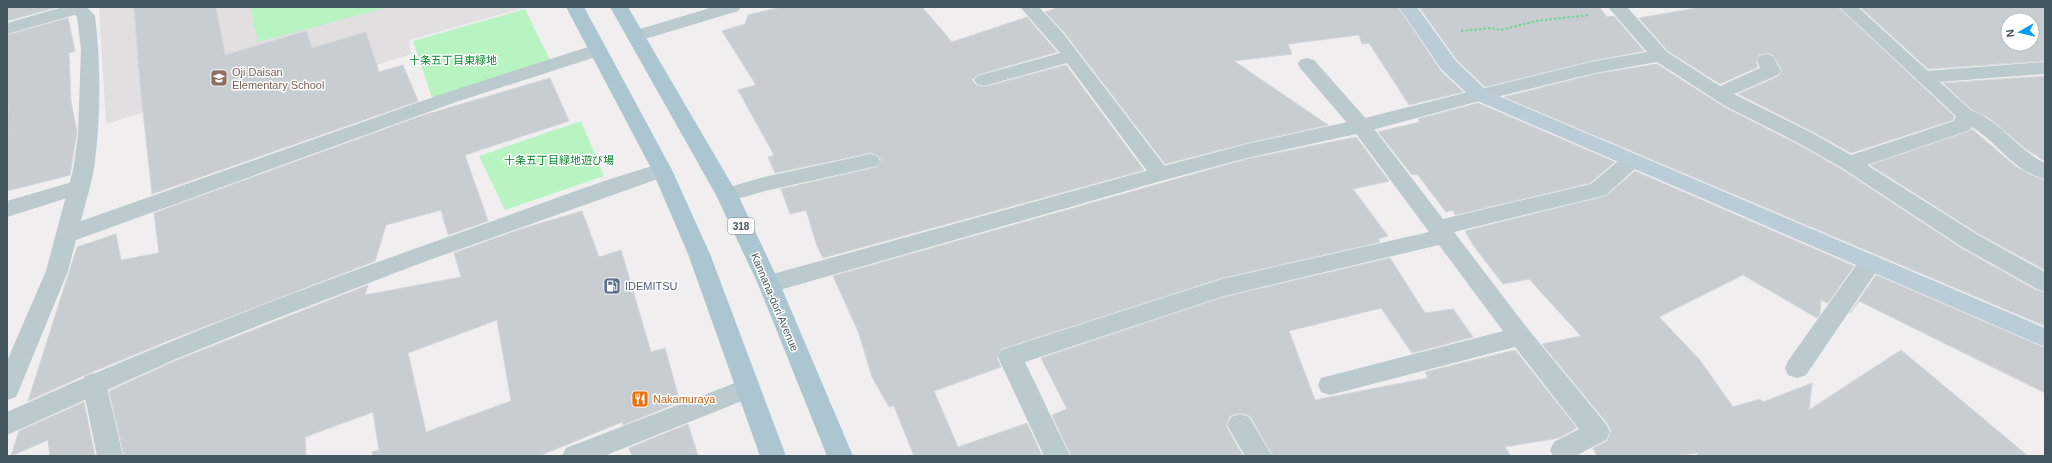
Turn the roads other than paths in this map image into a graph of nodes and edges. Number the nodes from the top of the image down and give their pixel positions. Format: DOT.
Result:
graph roads {
  1 [pos="575,7"];
  2 [pos="619,7"];
  3 [pos="732,7"];
  4 [pos="1029,7"];
  5 [pos="1408,7"];
  6 [pos="1848,7"];
  7 [pos="78,8"];
  8 [pos="1619,9"];
  9 [pos="7,29"];
  10 [pos="636,36"];
  11 [pos="598,50"];
  12 [pos="1071,56"];
  13 [pos="1660,56"];
  14 [pos="1766,60"];
  15 [pos="1307,64"];
  16 [pos="2045,68"];
  17 [pos="1925,77"];
  18 [pos="984,80"];
  19 [pos="1720,93"];
  20 [pos="1480,95"];
  21 [pos="1966,115"];
  22 [pos="1361,126"];
  23 [pos="870,161"];
  24 [pos="1631,161"];
  25 [pos="1849,163"];
  26 [pos="662,170"];
  27 [pos="2045,172"];
  28 [pos="1160,174"];
  29 [pos="79,187"];
  30 [pos="727,195"];
  31 [pos="7,209"];
  32 [pos="1442,232"];
  33 [pos="66,235"];
  34 [pos="1870,263"];
  35 [pos="2045,282"];
  36 [pos="769,284"];
  37 [pos="1520,336"];
  38 [pos="2045,338"];
  39 [pos="1797,368"];
  40 [pos="94,383"];
  41 [pos="1330,385"];
  42 [pos="748,388"];
  43 [pos="7,390"];
  44 [pos="7,424"];
  45 [pos="1240,425"];
  46 [pos="110,456"];
  47 [pos="575,456"];
  48 [pos="773,456"];
  49 [pos="840,456"];
  50 [pos="1057,456"];
  51 [pos="1260,456"];
  52 [pos="1567,456"];
  1 -- 11 [label="main road"];
  2 -- 10 [label="main road, Kannana-dori Avenue / 318"];
  3 -- 10 [label="street"];
  4 -- 12 [label="street"];
  5 -- 20 [label="street"];
  6 -- 17 [label="street"];
  7 -- 9 [label="street"];
  7 -- 29 [label="street"];
  8 -- 13 [label="street"];
  10 -- 30 [label="main road, Kannana-dori Avenue / 318"];
  11 -- 26 [label="main road"];
  11 -- 33 [label="street"];
  12 -- 18 [label="street"];
  12 -- 28 [label="street"];
  13 -- 19 [label="street"];
  13 -- 20 [label="street"];
  14 -- 19 [label="street"];
  15 -- 22 [label="street"];
  16 -- 17 [label="street"];
  17 -- 21 [label="street"];
  19 -- 25 [label="street"];
  20 -- 22 [label="street"];
  20 -- 24 [label="street"];
  21 -- 25 [label="street"];
  21 -- 27 [label="street"];
  22 -- 28 [label="street"];
  22 -- 32 [label="street"];
  23 -- 30 [label="street"];
  24 -- 32 [label="street"];
  24 -- 34 [label="street"];
  25 -- 35 [label="street"];
  26 -- 40 [label="street"];
  26 -- 42 [label="main road"];
  28 -- 36 [label="street"];
  29 -- 31 [label="street"];
  29 -- 33 [label="street"];
  30 -- 36 [label="main road, Kannana-dori Avenue / 318"];
  32 -- 37 [label="street"];
  32 -- 50 [label="street"];
  33 -- 43 [label="street"];
  34 -- 38 [label="street"];
  34 -- 39 [label="street"];
  36 -- 49 [label="main road, Kannana-dori Avenue / 318"];
  37 -- 41 [label="street"];
  37 -- 52 [label="street"];
  40 -- 44 [label="street"];
  40 -- 46 [label="street"];
  42 -- 47 [label="street"];
  42 -- 48 [label="main road"];
  45 -- 51 [label="street"];
}
